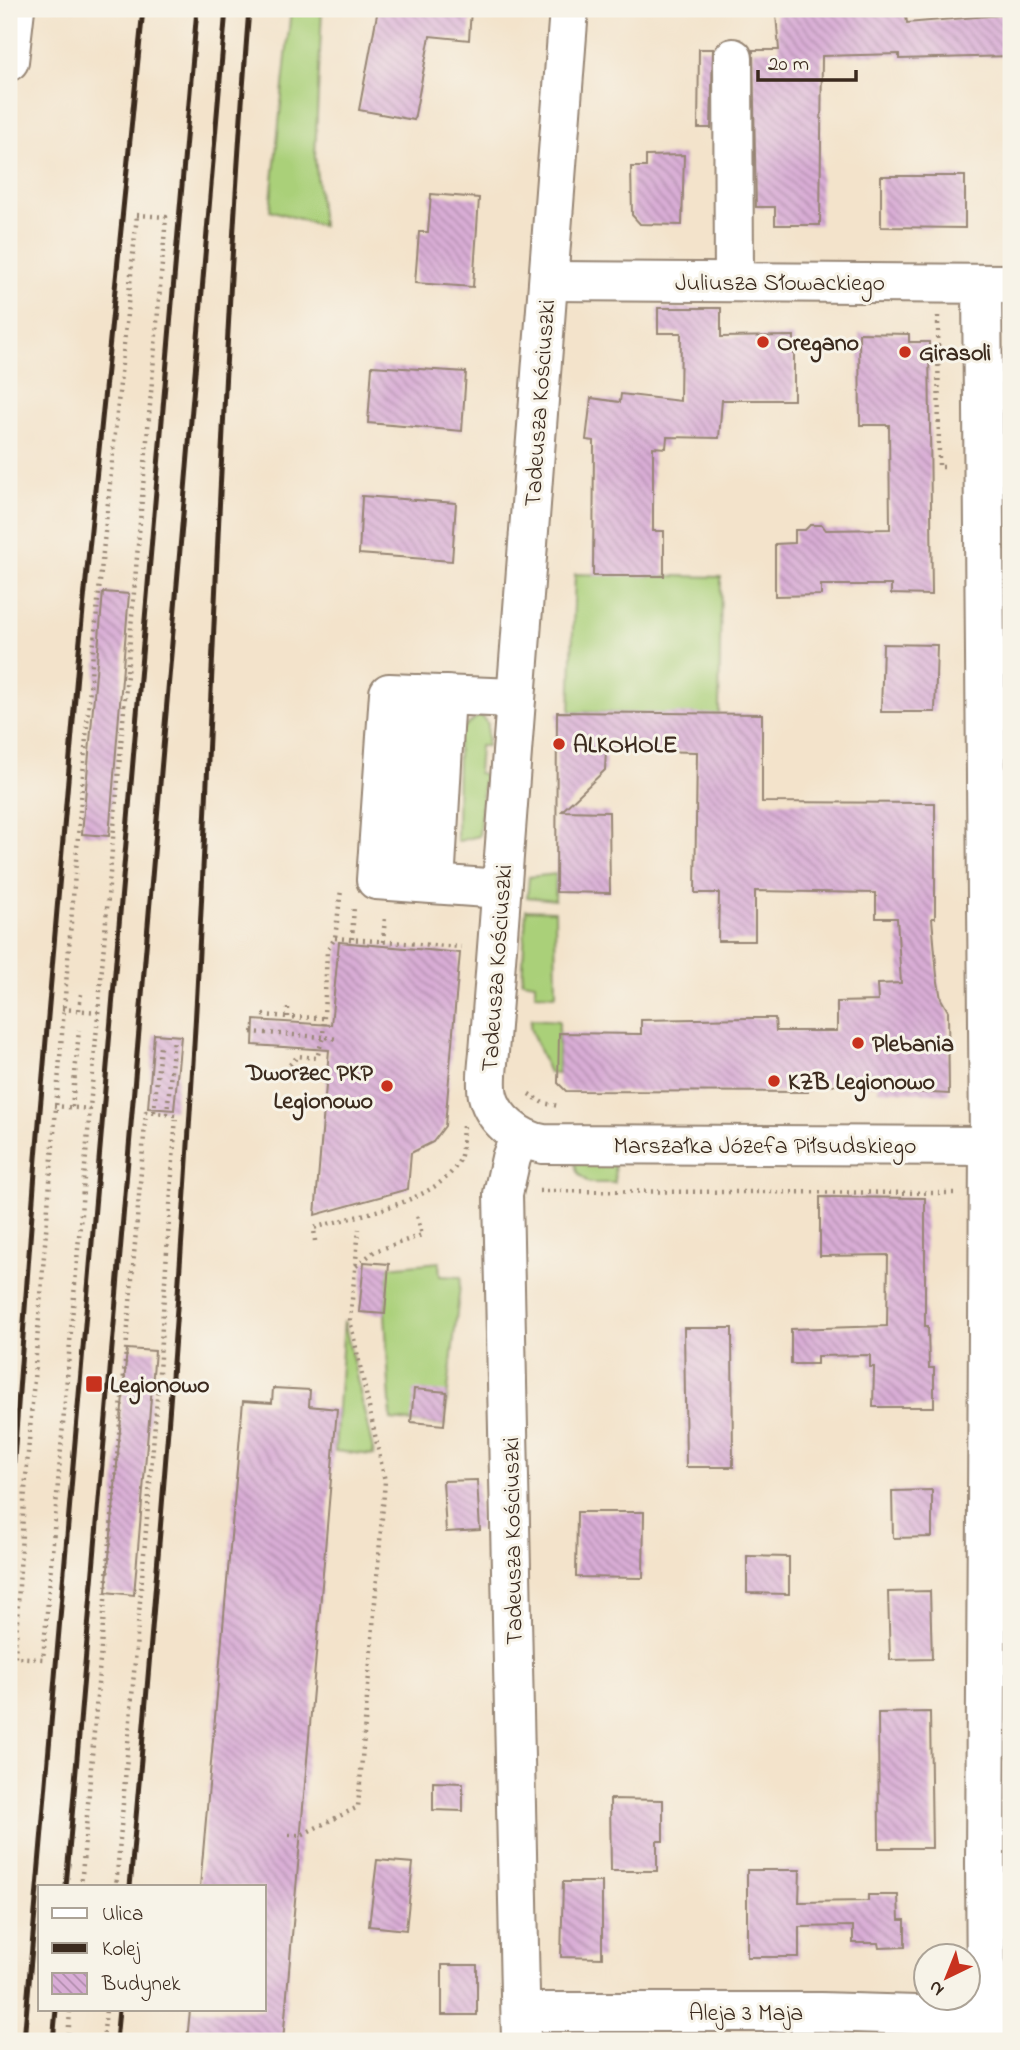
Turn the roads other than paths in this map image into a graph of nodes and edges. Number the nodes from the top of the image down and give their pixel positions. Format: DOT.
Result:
graph roads {
  1 [pos="15,9"];
  2 [pos="569,9"];
  3 [pos="733,58"];
  4 [pos="9,61"];
  5 [pos="548,281"];
  6 [pos="734,282"];
  7 [pos="997,284"];
  8 [pos="431,694"];
  9 [pos="516,698"];
  10 [pos="420,883"];
  11 [pos="501,889"];
  12 [pos="520,1136"];
  13 [pos="1000,1146"];
  14 [pos="521,2027"];
  15 [pos="1000,2030"];
  1 -- 4 [label="street"];
  2 -- 5 [label="street, Tadeusza Kościuszki"];
  3 -- 6 [label="street"];
  5 -- 6 [label="street, Juliusza Słowackiego"];
  5 -- 9 [label="street, Tadeusza Kościuszki"];
  6 -- 7 [label="street, Juliusza Słowackiego"];
  7 -- 13 [label="street"];
  8 -- 9 [label="street"];
  8 -- 10 [label="street"];
  8 -- 10 [label="street"];
  9 -- 11 [label="street, Tadeusza Kościuszki"];
  10 -- 11 [label="street"];
  11 -- 12 [label="street, Tadeusza Kościuszki"];
  12 -- 13 [label="street, Marszałka Józefa Piłsudskiego"];
  12 -- 14 [label="street, Tadeusza Kościuszki"];
  13 -- 15 [label="street"];
  14 -- 15 [label="street, Aleja 3 Maja"];
}
